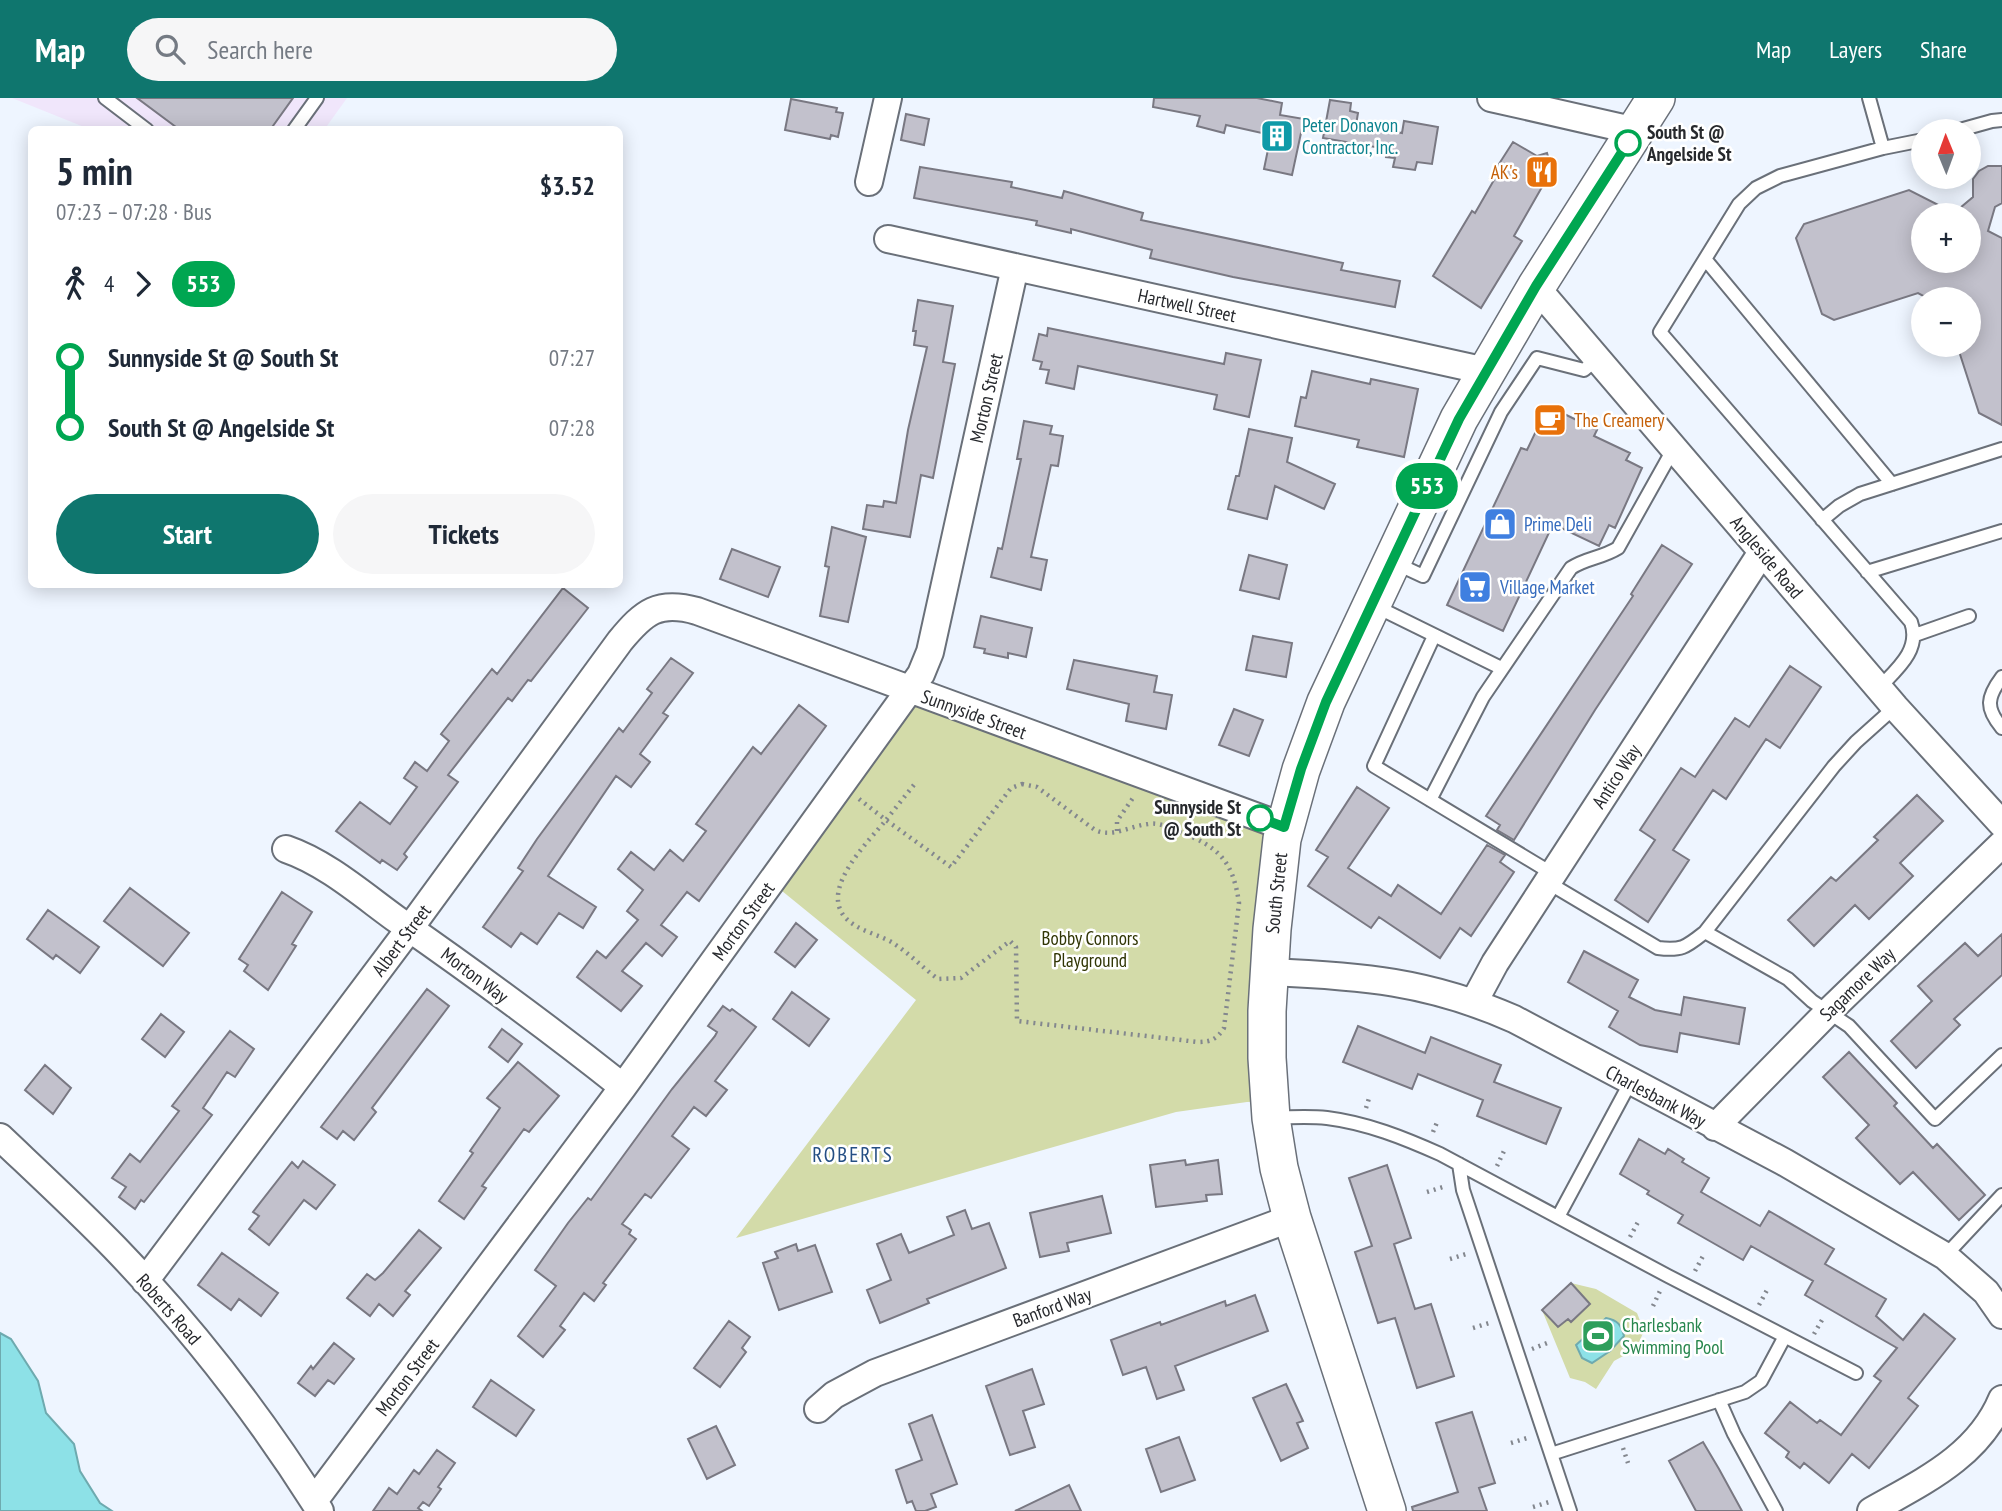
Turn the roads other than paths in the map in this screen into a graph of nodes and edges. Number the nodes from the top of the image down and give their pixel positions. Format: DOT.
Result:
graph roads {
  1 [pos="105,98"];
  2 [pos="317,98"];
  3 [pos="888,98"];
  4 [pos="1491,98"];
  5 [pos="1656,98"];
  6 [pos="1869,98"];
  7 [pos="2002,120"];
  8 [pos="1981,124"];
  9 [pos="142,126"];
  10 [pos="297,126"];
  11 [pos="1636,131"];
  12 [pos="1911,143"];
  13 [pos="1883,148"];
  14 [pos="869,182"];
  15 [pos="888,239"];
  16 [pos="1704,260"];
  17 [pos="1015,267"];
  18 [pos="1536,286"];
  19 [pos="1598,358"];
  20 [pos="1486,398"];
  21 [pos="1674,447"];
  22 [pos="2002,449"];
  23 [pos="1892,484"];
  24 [pos="1822,520"];
  25 [pos="2002,531"];
  26 [pos="1762,552"];
  27 [pos="1867,572"];
  28 [pos="1371,604"];
  29 [pos="664,607"];
  30 [pos="1969,616"];
  31 [pos="1915,635"];
  32 [pos="1434,636"];
  33 [pos="1501,668"];
  34 [pos="2002,677"];
  35 [pos="910,691"];
  36 [pos="1887,697"];
  37 [pos="2002,728"];
  38 [pos="1430,800"];
  39 [pos="2002,824"];
  40 [pos="1284,827"];
  41 [pos="2002,844"];
  42 [pos="286,849"];
  43 [pos="1550,878"];
  44 [pos="410,928"];
  45 [pos="1705,932"];
  46 [pos="1269,972"];
  47 [pos="1474,1002"];
  48 [pos="1828,1012"];
  49 [pos="2002,1055"];
  50 [pos="1630,1083"];
  51 [pos="623,1087"];
  52 [pos="1271,1118"];
  53 [pos="1715,1127"];
  54 [pos="0,1138"];
  55 [pos="1460,1164"];
  56 [pos="2002,1195"];
  57 [pos="1558,1217"];
  58 [pos="1292,1218"];
  59 [pos="1945,1256"];
  60 [pos="145,1281"];
  61 [pos="2002,1315"];
  62 [pos="1784,1338"];
  63 [pos="1856,1373"];
  64 [pos="2002,1399"];
  65 [pos="1719,1400"];
  66 [pos="818,1409"];
  67 [pos="1551,1454"];
  68 [pos="317,1506"];
  69 [pos="1873,1510"];
  70 [pos="1387,1511"];
  71 [pos="1570,1511"];
  72 [pos="1776,1511"];
  1 -- 9 [label="lane"];
  2 -- 10 [label="lane"];
  3 -- 14 [label="street"];
  4 -- 11 [label="street"];
  5 -- 11 [label="main road, South Street"];
  6 -- 13 [label="lane"];
  7 -- 8 [label="lane"];
  11 -- 18 [label="main road, South Street"];
  12 -- 13 [label="lane"];
  13 -- 16 [label="lane"];
  15 -- 17 [label="street, Hartwell Street"];
  16 -- 23 [label="lane"];
  16 -- 24 [label="lane"];
  17 -- 20 [label="street, Hartwell Street"];
  17 -- 35 [label="street, Morton Street"];
  18 -- 19 [label="street, Angleside Road"];
  18 -- 20 [label="main road, South Street"];
  19 -- 20 [label="lane"];
  19 -- 21 [label="street, Angleside Road"];
  20 -- 28 [label="main road, South Street"];
  21 -- 26 [label="street, Angleside Road"];
  21 -- 33 [label="lane"];
  22 -- 23 [label="lane"];
  23 -- 24 [label="lane"];
  24 -- 27 [label="lane"];
  25 -- 27 [label="lane"];
  26 -- 36 [label="street, Angleside Road"];
  26 -- 43 [label="street, Antico Way"];
  27 -- 31 [label="lane"];
  28 -- 32 [label="lane"];
  28 -- 40 [label="main road, South Street"];
  29 -- 35 [label="street, Sunnyside Street"];
  29 -- 44 [label="street, Albert Street"];
  30 -- 31 [label="lane"];
  31 -- 36 [label="lane"];
  32 -- 33 [label="lane"];
  32 -- 38 [label="lane"];
  33 -- 38 [label="lane"];
  34 -- 37 [label="lane"];
  35 -- 40 [label="street, Sunnyside Street"];
  35 -- 51 [label="street, Morton Street"];
  36 -- 39 [label="street, Angleside Road"];
  36 -- 45 [label="lane"];
  38 -- 43 [label="lane"];
  40 -- 46 [label="main road, South Street"];
  41 -- 48 [label="street, Sagamore Way"];
  42 -- 44 [label="street, Morton Way"];
  43 -- 45 [label="lane"];
  43 -- 47 [label="street, Antico Way"];
  44 -- 51 [label="street, Morton Way"];
  44 -- 60 [label="street, Albert Street"];
  45 -- 48 [label="lane"];
  46 -- 47 [label="street, Charlesbank Way"];
  46 -- 52 [label="main road, South Street"];
  47 -- 50 [label="street, Charlesbank Way"];
  48 -- 49 [label="lane"];
  48 -- 53 [label="street, Sagamore Way"];
  50 -- 53 [label="street, Charlesbank Way"];
  50 -- 57 [label="lane"];
  51 -- 68 [label="street, Morton Street"];
  52 -- 55 [label="lane"];
  52 -- 58 [label="main road, South Street"];
  53 -- 59 [label="street, Charlesbank Way"];
  54 -- 60 [label="street, Roberts Road"];
  55 -- 57 [label="lane"];
  55 -- 67 [label="lane"];
  56 -- 59 [label="lane"];
  57 -- 62 [label="lane"];
  58 -- 66 [label="street, Banford Way"];
  58 -- 70 [label="main road, South Street"];
  59 -- 61 [label="street, Charlesbank Way"];
  60 -- 68 [label="street, Roberts Road"];
  62 -- 63 [label="lane"];
  62 -- 65 [label="lane"];
  64 -- 69 [label="street"];
  65 -- 67 [label="lane"];
  65 -- 72 [label="lane"];
  67 -- 71 [label="lane"];
}
